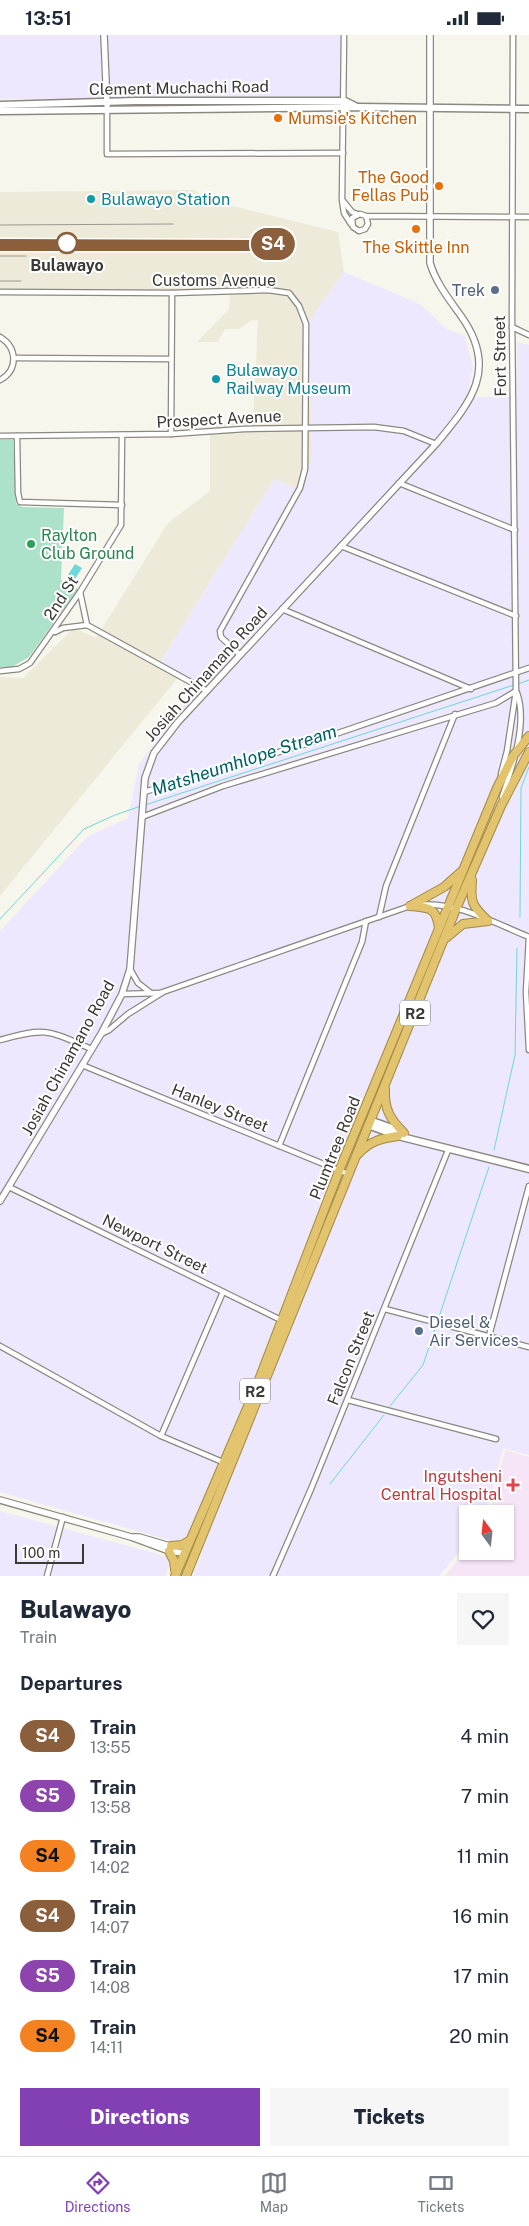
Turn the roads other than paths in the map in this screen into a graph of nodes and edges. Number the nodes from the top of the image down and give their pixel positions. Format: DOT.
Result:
graph roads {
  1 [pos="104,35"];
  2 [pos="344,35"];
  3 [pos="430,35"];
  4 [pos="513,35"];
  5 [pos="106,102"];
  6 [pos="0,105"];
  7 [pos="345,105"];
  8 [pos="430,108"];
  9 [pos="512,108"];
  10 [pos="529,109"];
  11 [pos="107,110"];
  12 [pos="0,111"];
  13 [pos="343,153"];
  14 [pos="342,200"];
  15 [pos="357,214"];
  16 [pos="366,217"];
  17 [pos="379,217"];
  18 [pos="429,217"];
  19 [pos="512,217"];
  20 [pos="529,217"];
  21 [pos="351,224"];
  22 [pos="368,224"];
  23 [pos="0,292"];
  24 [pos="172,293"];
  25 [pos="512,327"];
  26 [pos="529,335"];
  27 [pos="0,337"];
  28 [pos="14,358"];
  29 [pos="171,359"];
  30 [pos="0,380"];
  31 [pos="306,428"];
  32 [pos="171,434"];
  33 [pos="122,435"];
  34 [pos="0,436"];
  35 [pos="16,436"];
  36 [pos="436,444"];
  37 [pos="399,483"];
  38 [pos="122,505"];
  39 [pos="515,531"];
  40 [pos="341,547"];
  41 [pos="80,592"];
  42 [pos="282,609"];
  43 [pos="516,617"];
  44 [pos="87,625"];
  45 [pos="52,634"];
  46 [pos="240,655"];
  47 [pos="529,668"];
  48 [pos="0,671"];
  49 [pos="516,675"];
  50 [pos="471,689"];
  51 [pos="516,690"];
  52 [pos="207,691"];
  53 [pos="455,714"];
  54 [pos="529,736"];
  55 [pos="517,750"];
  56 [pos="529,752"];
  57 [pos="497,788"];
  58 [pos="144,792"];
  59 [pos="501,805"];
  60 [pos="142,816"];
  61 [pos="465,868"];
  62 [pos="472,875"];
  63 [pos="410,906"];
  64 [pos="453,907"];
  65 [pos="379,917"];
  66 [pos="366,921"];
  67 [pos="488,921"];
  68 [pos="439,929"];
  69 [pos="529,937"];
  70 [pos="444,940"];
  71 [pos="130,969"];
  72 [pos="151,993"];
  73 [pos="162,993"];
  74 [pos="122,994"];
  75 [pos="528,1020"];
  76 [pos="101,1034"];
  77 [pos="0,1040"];
  78 [pos="91,1049"];
  79 [pos="529,1050"];
  80 [pos="82,1065"];
  81 [pos="385,1085"];
  82 [pos="366,1107"];
  83 [pos="369,1122"];
  84 [pos="355,1132"];
  85 [pos="401,1134"];
  86 [pos="279,1146"];
  87 [pos="449,1148"];
  88 [pos="354,1158"];
  89 [pos="529,1169"];
  90 [pos="340,1171"];
  91 [pos="348,1174"];
  92 [pos="529,1185"];
  93 [pos="9,1187"];
  94 [pos="0,1201"];
  95 [pos="223,1292"];
  96 [pos="385,1309"];
  97 [pos="286,1322"];
  98 [pos="489,1336"];
  99 [pos="0,1346"];
  100 [pos="529,1347"];
  101 [pos="348,1400"];
  102 [pos="161,1436"];
  103 [pos="496,1439"];
  104 [pos="227,1464"];
  105 [pos="0,1500"];
  106 [pos="63,1517"];
  107 [pos="189,1541"];
  108 [pos="200,1542"];
  109 [pos="170,1549"];
  110 [pos="184,1553"];
  111 [pos="188,1573"];
  112 [pos="175,1575"];
  113 [pos="47,1576"];
  114 [pos="273,1576"];
  1 -- 5 [label="street"];
  2 -- 7 [label="street"];
  3 -- 8 [label="street, Josiah Chinamano Road"];
  4 -- 9 [label="street, Fort Street"];
  5 -- 6 [label="main road, Clement Muchachi Road"];
  5 -- 7 [label="main road, Clement Muchachi Road"];
  5 -- 11 [label="street"];
  7 -- 8 [label="main road, Clement Muchachi Road"];
  7 -- 11 [label="main road, Clement Muchachi Road"];
  7 -- 13 [label="street"];
  8 -- 9 [label="main road, Clement Muchachi Road"];
  8 -- 18 [label="street, Josiah Chinamano Road"];
  9 -- 10 [label="main road, Clement Muchachi Road"];
  9 -- 19 [label="street, Fort Street"];
  11 -- 12 [label="main road, Clement Muchachi Road"];
  11 -- 13 [label="street"];
  13 -- 14 [label="street"];
  14 -- 15 [label="street"];
  14 -- 21 [label="street"];
  15 -- 16 [label="street"];
  15 -- 21 [label="street"];
  16 -- 17 [label="street"];
  16 -- 22 [label="street"];
  17 -- 18 [label="street"];
  17 -- 22 [label="street"];
  18 -- 19 [label="street"];
  18 -- 36 [label="street, Josiah Chinamano Road"];
  19 -- 20 [label="street"];
  19 -- 25 [label="street, Fort Street"];
  21 -- 22 [label="street"];
  23 -- 24 [label="street, Customs Avenue"];
  24 -- 29 [label="street"];
  24 -- 31 [label="street, Customs Avenue"];
  25 -- 26 [label="street"];
  25 -- 39 [label="street, Fort Street"];
  27 -- 28 [label="street"];
  28 -- 29 [label="street"];
  28 -- 30 [label="street"];
  29 -- 32 [label="street"];
  31 -- 32 [label="street, Prospect Avenue"];
  31 -- 36 [label="street, Prospect Avenue"];
  31 -- 46 [label="street"];
  32 -- 33 [label="street, Prospect Avenue"];
  33 -- 35 [label="street, Prospect Avenue"];
  33 -- 38 [label="street, 2nd St"];
  34 -- 35 [label="street, Prospect Avenue"];
  35 -- 38 [label="street"];
  36 -- 37 [label="street, Josiah Chinamano Road"];
  37 -- 39 [label="street"];
  37 -- 40 [label="street, Josiah Chinamano Road"];
  38 -- 41 [label="street, 2nd St"];
  39 -- 43 [label="street, Fort Street"];
  40 -- 42 [label="street, Josiah Chinamano Road"];
  40 -- 43 [label="street"];
  41 -- 44 [label="street"];
  41 -- 45 [label="street, 2nd St"];
  42 -- 46 [label="street, Josiah Chinamano Road"];
  42 -- 50 [label="street"];
  43 -- 49 [label="street, Fort Street"];
  44 -- 45 [label="street"];
  44 -- 52 [label="street"];
  45 -- 48 [label="street, 2nd St"];
  46 -- 52 [label="street, Josiah Chinamano Road"];
  47 -- 49 [label="street"];
  49 -- 50 [label="street"];
  49 -- 51 [label="street, Fort Street"];
  50 -- 58 [label="street"];
  51 -- 53 [label="street"];
  51 -- 55 [label="street"];
  51 -- 57 [label="street"];
  52 -- 58 [label="street, Josiah Chinamano Road"];
  53 -- 60 [label="street"];
  53 -- 65 [label="street"];
  54 -- 55 [label="highway, Plumtree Road / R2"];
  55 -- 57 [label="highway, Plumtree Road / R2"];
  55 -- 59 [label="street"];
  56 -- 59 [label="highway, Plumtree Road / R2"];
  57 -- 61 [label="highway, Plumtree Road / R2"];
  58 -- 60 [label="street, Josiah Chinamano Road"];
  59 -- 62 [label="highway, Plumtree Road / R2"];
  60 -- 71 [label="street, Josiah Chinamano Road"];
  61 -- 63 [label="highway"];
  61 -- 64 [label="highway, Plumtree Road / R2"];
  62 -- 64 [label="highway, Plumtree Road / R2"];
  62 -- 67 [label="highway"];
  63 -- 64 [label="street"];
  63 -- 65 [label="street"];
  63 -- 68 [label="highway"];
  64 -- 67 [label="street"];
  64 -- 68 [label="highway, Plumtree Road / R2"];
  64 -- 70 [label="highway, Plumtree Road / R2"];
  65 -- 66 [label="street"];
  66 -- 73 [label="street"];
  66 -- 86 [label="street"];
  67 -- 69 [label="street"];
  67 -- 70 [label="highway"];
  68 -- 82 [label="highway, Plumtree Road / R2"];
  69 -- 75 [label="street"];
  70 -- 81 [label="highway, Plumtree Road / R2"];
  71 -- 72 [label="street"];
  71 -- 74 [label="street, Josiah Chinamano Road"];
  72 -- 73 [label="street"];
  72 -- 74 [label="street"];
  73 -- 76 [label="street"];
  74 -- 76 [label="street, Josiah Chinamano Road"];
  75 -- 79 [label="street"];
  76 -- 78 [label="street, Josiah Chinamano Road"];
  77 -- 78 [label="street"];
  78 -- 80 [label="street, Josiah Chinamano Road"];
  80 -- 86 [label="street, Hanley Street"];
  80 -- 93 [label="street, Josiah Chinamano Road"];
  81 -- 83 [label="highway, Plumtree Road / R2"];
  81 -- 85 [label="highway"];
  82 -- 83 [label="highway"];
  82 -- 84 [label="highway, Plumtree Road / R2"];
  83 -- 84 [label="highway"];
  83 -- 85 [label="main road"];
  83 -- 88 [label="highway, Plumtree Road / R2"];
  84 -- 90 [label="highway, Plumtree Road / R2"];
  85 -- 87 [label="main road"];
  85 -- 88 [label="highway"];
  86 -- 90 [label="street, Hanley Street"];
  87 -- 89 [label="main road"];
  87 -- 96 [label="street, Falcon Street"];
  88 -- 91 [label="highway, Plumtree Road / R2"];
  90 -- 91 [label="street, Hanley Street"];
  90 -- 97 [label="highway, Plumtree Road / R2"];
  91 -- 97 [label="highway, Plumtree Road / R2"];
  92 -- 98 [label="street"];
  93 -- 94 [label="street, Josiah Chinamano Road"];
  93 -- 95 [label="street, Newport Street"];
  95 -- 97 [label="street, Newport Street"];
  95 -- 102 [label="street"];
  96 -- 98 [label="street"];
  96 -- 101 [label="street, Falcon Street"];
  97 -- 104 [label="highway, Plumtree Road / R2"];
  98 -- 100 [label="street"];
  99 -- 102 [label="street"];
  101 -- 103 [label="street"];
  101 -- 114 [label="street, Falcon Street"];
  102 -- 104 [label="street"];
  104 -- 107 [label="highway, Plumtree Road / R2"];
  104 -- 108 [label="highway, Plumtree Road / R2"];
  105 -- 106 [label="street"];
  106 -- 109 [label="street"];
  106 -- 113 [label="street"];
  107 -- 109 [label="highway"];
  107 -- 110 [label="highway, Plumtree Road / R2"];
  108 -- 110 [label="highway"];
  108 -- 111 [label="highway, Plumtree Road / R2"];
  109 -- 110 [label="street"];
  109 -- 112 [label="highway"];
  110 -- 111 [label="highway"];
  110 -- 112 [label="highway, Plumtree Road / R2"];
}
